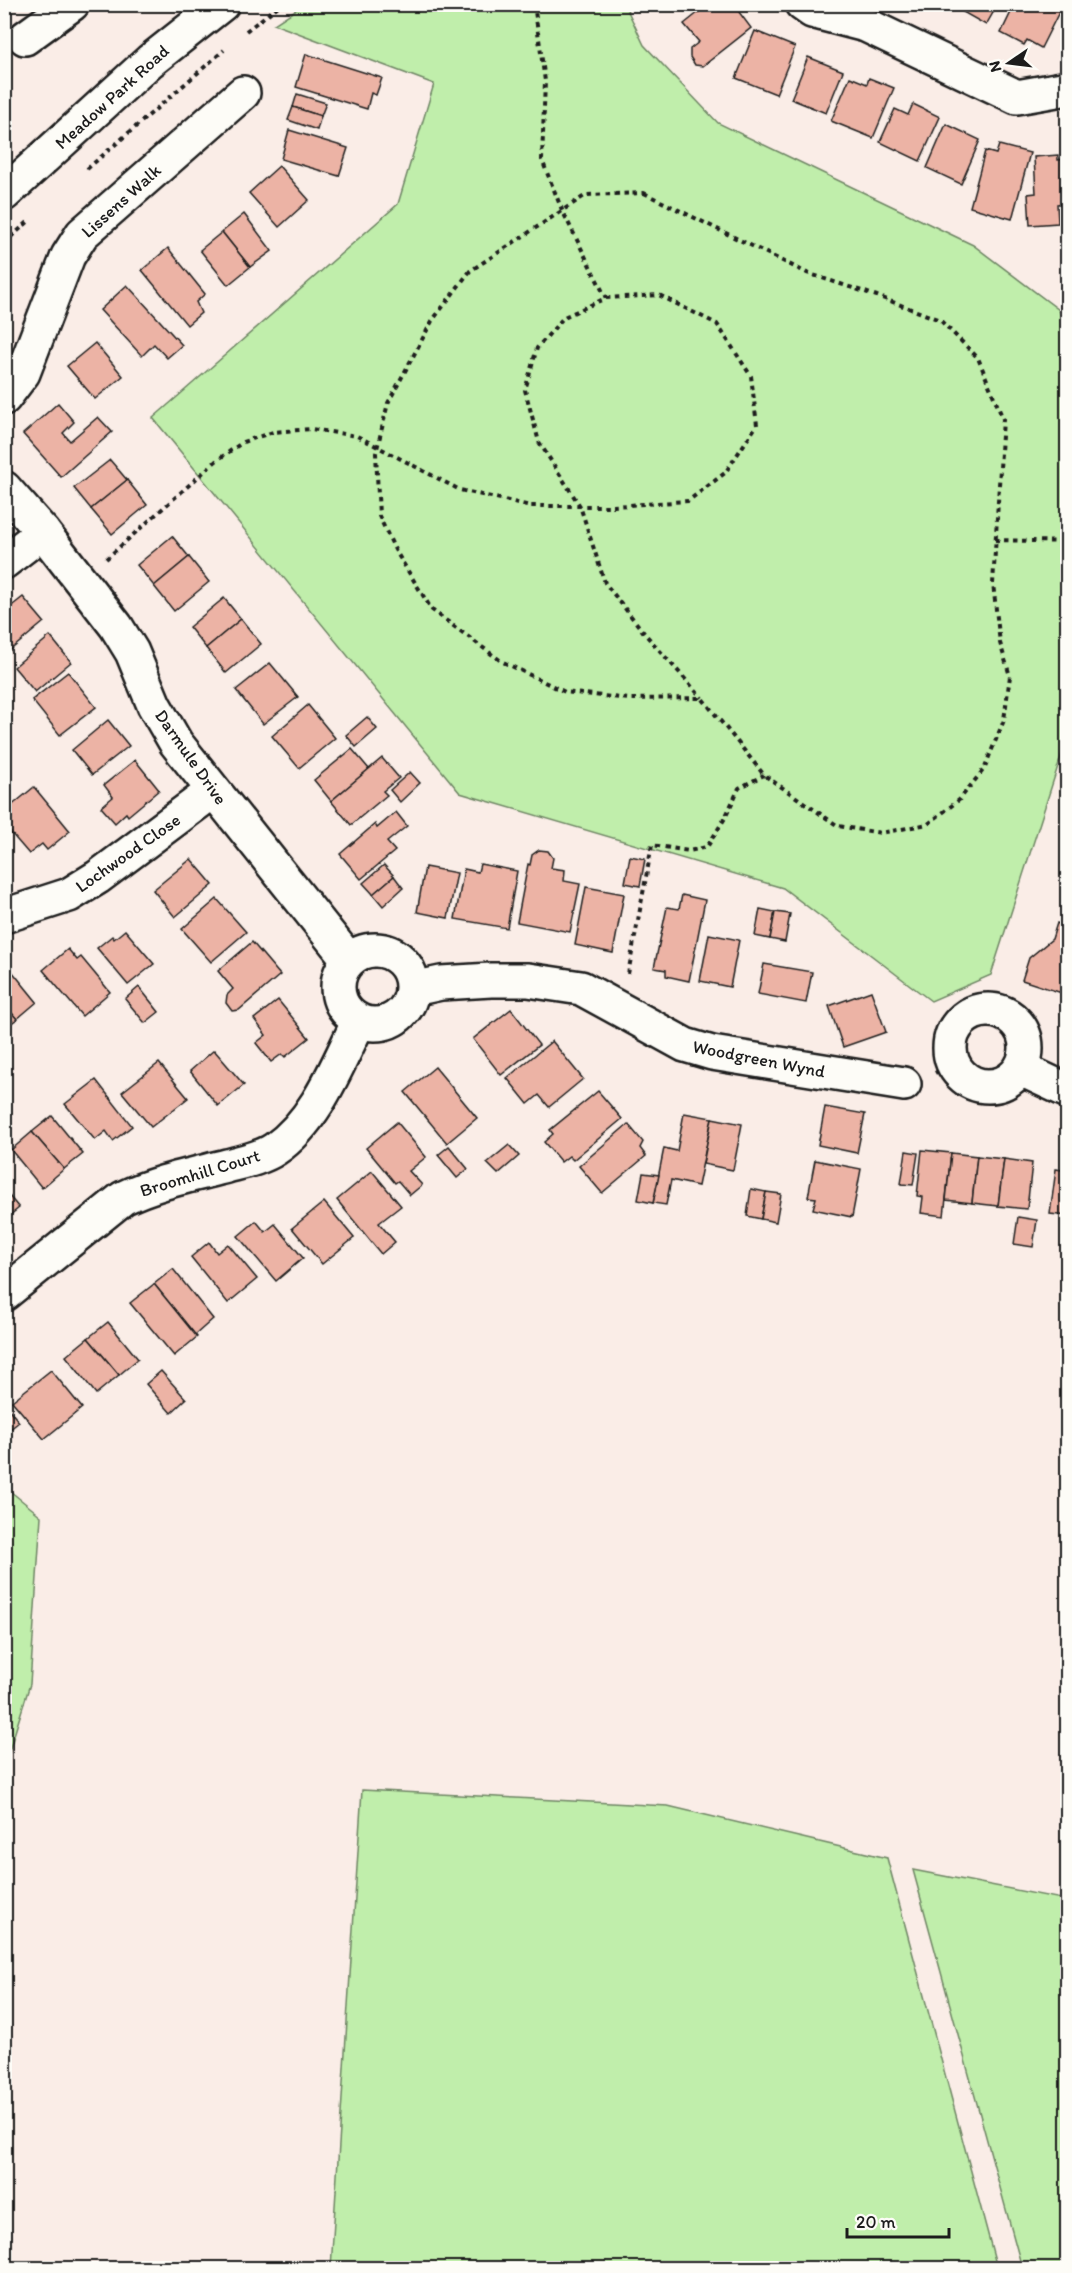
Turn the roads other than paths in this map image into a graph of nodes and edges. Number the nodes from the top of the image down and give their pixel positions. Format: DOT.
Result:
graph roads {
  1 [pos="72,4"];
  2 [pos="222,4"];
  3 [pos="802,4"];
  4 [pos="25,38"];
  5 [pos="1068,88"];
  6 [pos="243,93"];
  7 [pos="4,194"];
  8 [pos="4,398"];
  9 [pos="4,488"];
  10 [pos="43,532"];
  11 [pos="4,562"];
  12 [pos="213,791"];
  13 [pos="4,916"];
  14 [pos="349,960"];
  15 [pos="413,989"];
  16 [pos="359,1021"];
  17 [pos="1021,1069"];
  18 [pos="904,1084"];
  19 [pos="1068,1091"];
  20 [pos="4,1294"];
  1 -- 4 [label="street"];
  2 -- 7 [label="street, Meadow Park Road"];
  3 -- 5 [label="street"];
  6 -- 8 [label="street, Lissens Walk"];
  9 -- 10 [label="street, Darmule Drive"];
  10 -- 11 [label="street"];
  10 -- 12 [label="street, Darmule Drive"];
  12 -- 13 [label="street, Lochwood Close"];
  12 -- 14 [label="street, Darmule Drive"];
  14 -- 15 [label="street"];
  14 -- 16 [label="street"];
  15 -- 16 [label="street"];
  15 -- 18 [label="street, Woodgreen Wynd"];
  16 -- 20 [label="street, Broomhill Court"];
  17 -- 19 [label="street"];
}
